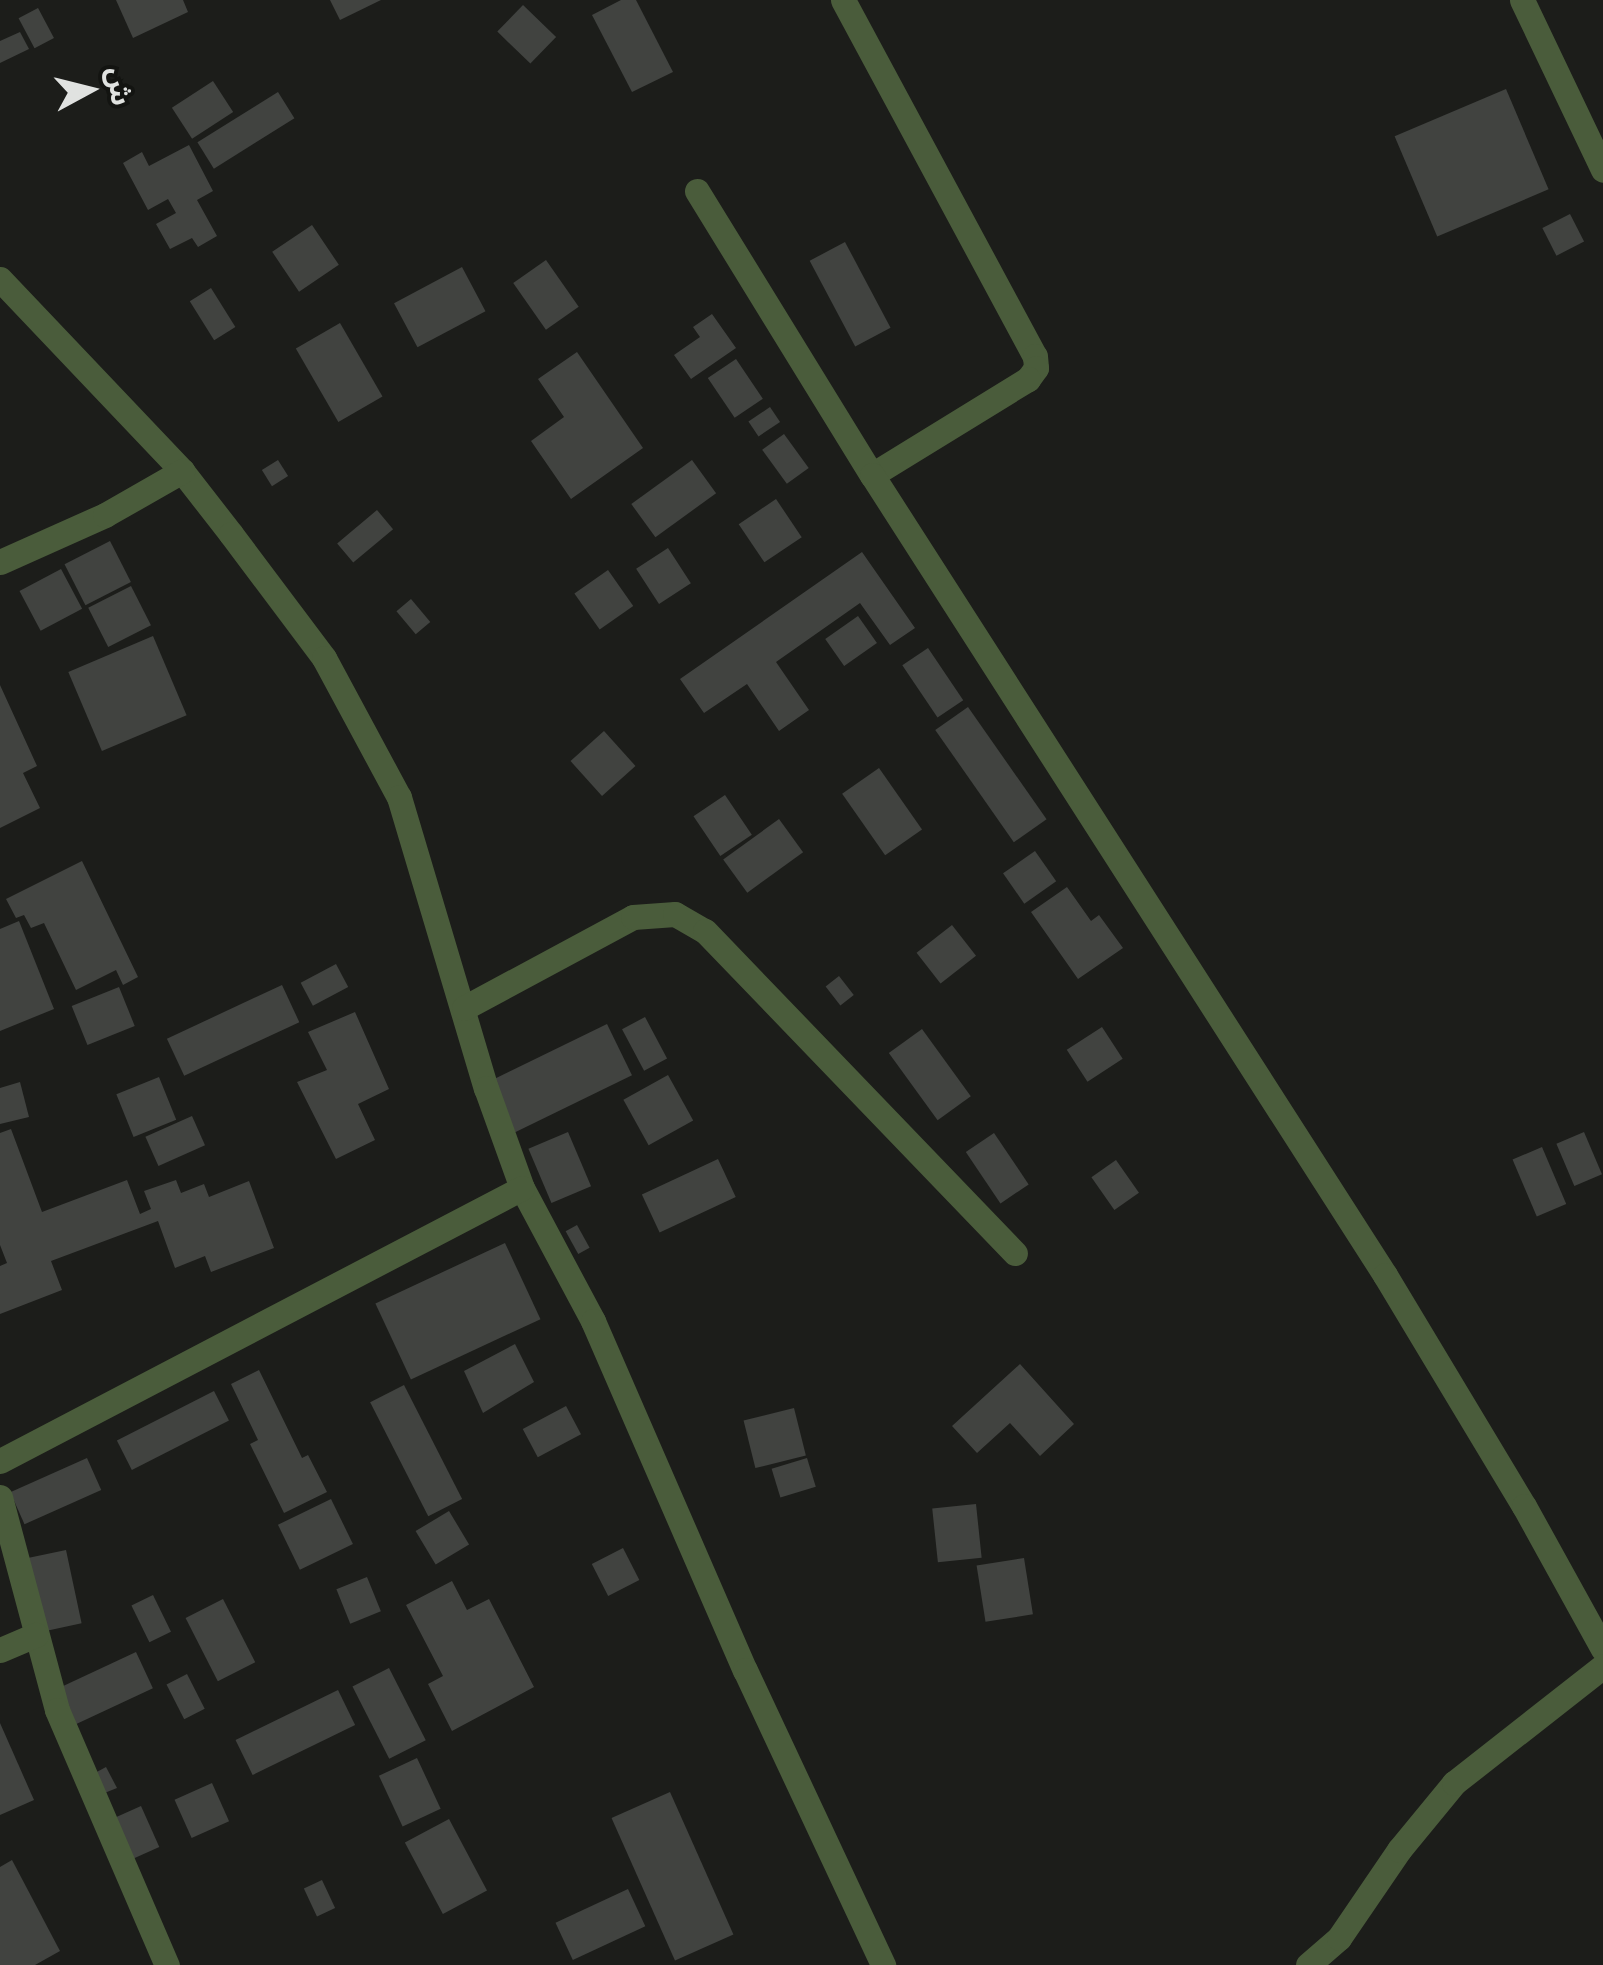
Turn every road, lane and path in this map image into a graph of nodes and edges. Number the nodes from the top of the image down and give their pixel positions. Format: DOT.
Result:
graph roads {
  1 [pos="843,0"];
  2 [pos="1522,0"];
  3 [pos="1603,170"];
  4 [pos="697,191"];
  5 [pos="0,280"];
  6 [pos="182,471"];
  7 [pos="872,475"];
  8 [pos="0,562"];
  9 [pos="464,1008"];
  10 [pos="522,1188"];
  11 [pos="1015,1254"];
  12 [pos="0,1462"];
  13 [pos="0,1496"];
  14 [pos="36,1635"];
  15 [pos="1603,1648"];
  16 [pos="0,1650"];
  17 [pos="1603,1666"];
  18 [pos="166,1965"];
  19 [pos="884,1965"];
  20 [pos="1308,1965"];
  1 -- 7 [label="street"];
  2 -- 3 [label="street"];
  4 -- 7 [label="street"];
  5 -- 6 [label="street"];
  6 -- 8 [label="street"];
  6 -- 9 [label="street"];
  7 -- 15 [label="street"];
  9 -- 10 [label="street"];
  9 -- 11 [label="street"];
  10 -- 12 [label="street"];
  10 -- 19 [label="street"];
  13 -- 14 [label="street"];
  14 -- 16 [label="street"];
  14 -- 18 [label="street"];
  17 -- 20 [label="street"];
}
